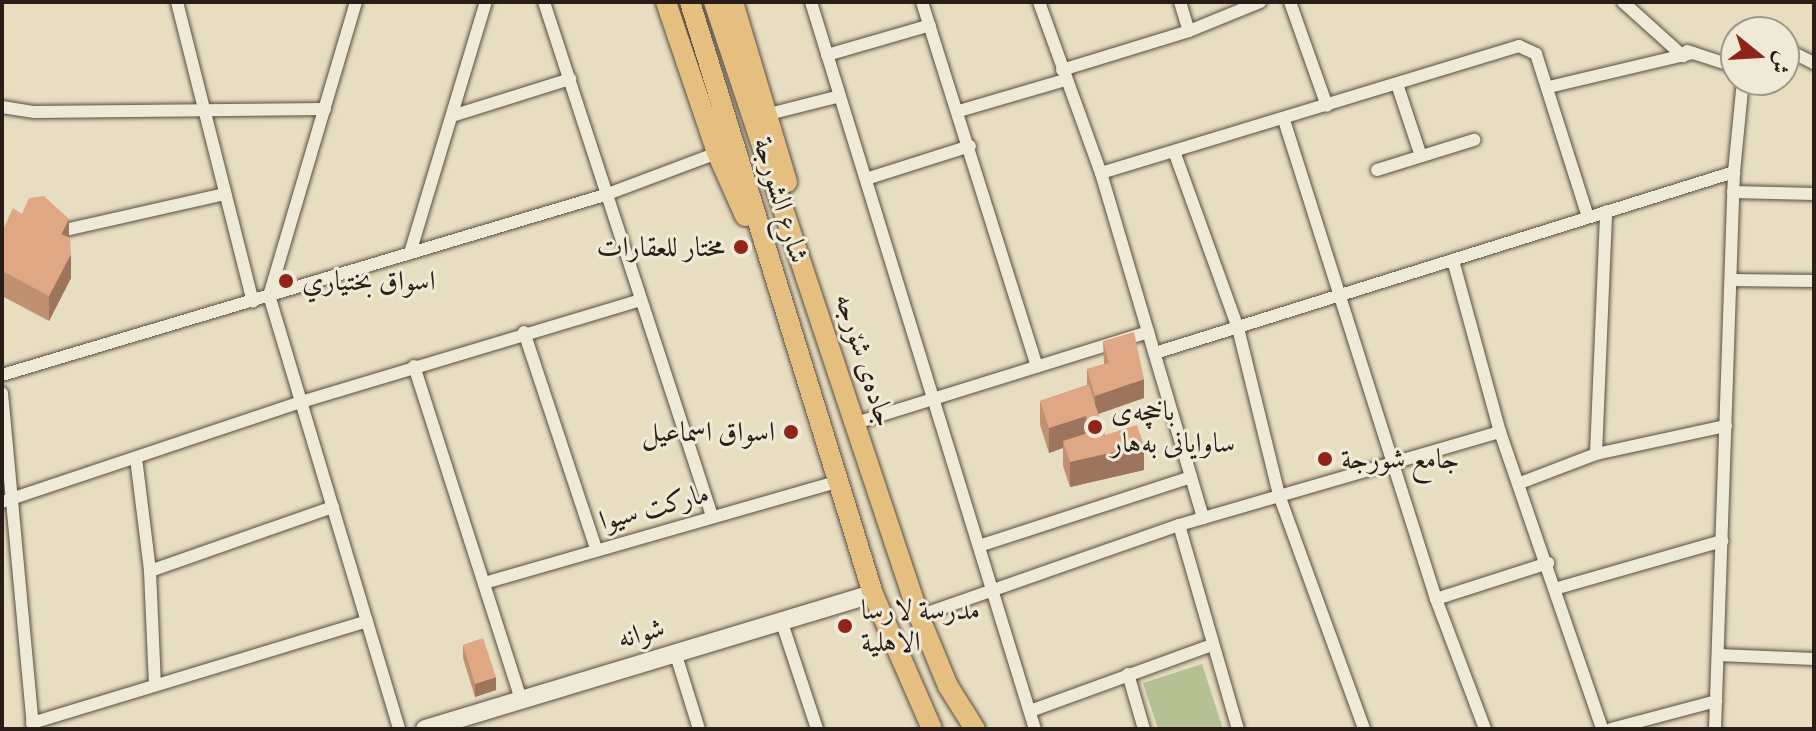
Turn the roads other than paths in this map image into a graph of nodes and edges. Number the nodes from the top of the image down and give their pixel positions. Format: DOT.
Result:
graph roads {
  1 [pos="177,2"];
  2 [pos="356,2"];
  3 [pos="486,2"];
  4 [pos="544,2"];
  5 [pos="666,2"];
  6 [pos="690,2"];
  7 [pos="714,2"];
  8 [pos="733,2"];
  9 [pos="811,2"];
  10 [pos="922,2"];
  11 [pos="1039,2"];
  12 [pos="1180,2"];
  13 [pos="1260,2"];
  14 [pos="1290,2"];
  15 [pos="1623,2"];
  16 [pos="930,25"];
  17 [pos="1189,31"];
  18 [pos="1688,54"];
  19 [pos="827,55"];
  20 [pos="1720,63"];
  21 [pos="1064,75"];
  22 [pos="570,79"];
  23 [pos="1397,84"];
  24 [pos="1549,87"];
  25 [pos="840,96"];
  26 [pos="1741,96"];
  27 [pos="203,106"];
  28 [pos="1327,106"];
  29 [pos="2,107"];
  30 [pos="325,109"];
  31 [pos="959,111"];
  32 [pos="769,114"];
  33 [pos="452,116"];
  34 [pos="1284,120"];
  35 [pos="1474,140"];
  36 [pos="970,146"];
  37 [pos="717,153"];
  38 [pos="1175,154"];
  39 [pos="1421,156"];
  40 [pos="1377,170"];
  41 [pos="1734,172"];
  42 [pos="1101,173"];
  43 [pos="866,179"];
  44 [pos="1733,192"];
  45 [pos="225,194"];
  46 [pos="1814,194"];
  47 [pos="605,195"];
  48 [pos="1606,211"];
  49 [pos="1588,217"];
  50 [pos="65,230"];
  51 [pos="410,253"];
  52 [pos="1454,264"];
  53 [pos="1731,280"];
  54 [pos="1814,281"];
  55 [pos="269,295"];
  56 [pos="1337,298"];
  57 [pos="640,300"];
  58 [pos="253,302"];
  59 [pos="784,302"];
  60 [pos="820,310"];
  61 [pos="1238,328"];
  62 [pos="524,332"];
  63 [pos="1148,332"];
  64 [pos="1155,353"];
  65 [pos="414,366"];
  66 [pos="1037,366"];
  67 [pos="2,375"];
  68 [pos="2,393"];
  69 [pos="937,401"];
  70 [pos="301,402"];
  71 [pos="856,423"];
  72 [pos="1726,426"];
  73 [pos="1500,432"];
  74 [pos="1596,454"];
  75 [pos="136,458"];
  76 [pos="1391,463"];
  77 [pos="1191,477"];
  78 [pos="1520,483"];
  79 [pos="877,486"];
  80 [pos="841,488"];
  81 [pos="1279,495"];
  82 [pos="8,500"];
  83 [pos="333,507"];
  84 [pos="712,516"];
  85 [pos="1203,518"];
  86 [pos="1179,525"];
  87 [pos="1722,541"];
  88 [pos="982,545"];
  89 [pos="596,548"];
  90 [pos="1548,563"];
  91 [pos="150,571"];
  92 [pos="484,583"];
  93 [pos="1558,588"];
  94 [pos="996,591"];
  95 [pos="873,594"];
  96 [pos="1436,599"];
  97 [pos="919,616"];
  98 [pos="781,620"];
  99 [pos="367,621"];
  100 [pos="1212,645"];
  101 [pos="675,652"];
  102 [pos="1718,655"];
  103 [pos="1814,659"];
  104 [pos="1128,674"];
  105 [pos="155,684"];
  106 [pos="520,697"];
  107 [pos="1716,701"];
  108 [pos="1033,710"];
  109 [pos="32,726"];
  110 [pos="399,729"];
  111 [pos="425,729"];
  112 [pos="699,729"];
  113 [pos="817,729"];
  114 [pos="932,729"];
  115 [pos="975,729"];
  116 [pos="1035,729"];
  117 [pos="1144,729"];
  118 [pos="1238,729"];
  119 [pos="1364,729"];
  120 [pos="1485,729"];
  121 [pos="1602,729"];
  122 [pos="1611,729"];
  123 [pos="1715,729"];
  1 -- 27 [label="street"];
  2 -- 30 [label="street"];
  3 -- 33 [label="street"];
  4 -- 22 [label="street"];
  5 -- 37 [label="main road"];
  6 -- 59 [label="main road, شارع الشورجة"];
  7 -- 60 [label="main road, جادەی شۆرجە"];
  8 -- 32 [label="main road"];
  9 -- 19 [label="street"];
  10 -- 16 [label="street"];
  11 -- 21 [label="street"];
  12 -- 17 [label="street"];
  13 -- 17 [label="street"];
  14 -- 28 [label="street"];
  15 -- 18 [label="street"];
  16 -- 19 [label="street"];
  16 -- 31 [label="street"];
  17 -- 21 [label="street"];
  18 -- 20 [label="street"];
  18 -- 24 [label="street"];
  19 -- 25 [label="street"];
  21 -- 31 [label="street"];
  21 -- 42 [label="street"];
  22 -- 33 [label="street"];
  22 -- 47 [label="street"];
  23 -- 24 [label="street"];
  23 -- 28 [label="street"];
  23 -- 39 [label="street"];
  24 -- 49 [label="street"];
  25 -- 32 [label="street"];
  25 -- 43 [label="street"];
  26 -- 41 [label="street"];
  27 -- 29 [label="street"];
  27 -- 30 [label="street"];
  27 -- 45 [label="street"];
  28 -- 34 [label="street"];
  30 -- 55 [label="street"];
  31 -- 36 [label="street"];
  32 -- 60 [label="main road"];
  33 -- 51 [label="street"];
  34 -- 38 [label="street"];
  34 -- 56 [label="street"];
  35 -- 39 [label="street"];
  36 -- 43 [label="street"];
  36 -- 66 [label="street"];
  37 -- 47 [label="street"];
  37 -- 59 [label="main road"];
  38 -- 42 [label="street"];
  38 -- 61 [label="street"];
  39 -- 40 [label="street"];
  41 -- 44 [label="street"];
  41 -- 48 [label="street"];
  42 -- 63 [label="street"];
  43 -- 69 [label="street"];
  44 -- 46 [label="street"];
  44 -- 53 [label="street"];
  45 -- 50 [label="street"];
  45 -- 58 [label="street"];
  47 -- 51 [label="street"];
  47 -- 57 [label="street"];
  48 -- 49 [label="street"];
  48 -- 74 [label="street"];
  49 -- 52 [label="street"];
  51 -- 55 [label="street"];
  52 -- 56 [label="street"];
  52 -- 73 [label="street"];
  53 -- 54 [label="street"];
  53 -- 72 [label="street"];
  55 -- 58 [label="street"];
  55 -- 70 [label="street"];
  56 -- 61 [label="street"];
  56 -- 76 [label="street"];
  57 -- 62 [label="street"];
  57 -- 84 [label="street"];
  58 -- 67 [label="street"];
  59 -- 80 [label="main road, شارع الشورجة"];
  60 -- 71 [label="main road, جادەی شۆرجە"];
  61 -- 64 [label="street"];
  61 -- 81 [label="street"];
  62 -- 65 [label="street"];
  62 -- 89 [label="street"];
  63 -- 64 [label="street"];
  63 -- 66 [label="street"];
  64 -- 77 [label="street"];
  65 -- 70 [label="street"];
  65 -- 92 [label="street"];
  66 -- 69 [label="street"];
  68 -- 82 [label="street"];
  69 -- 71 [label="street"];
  69 -- 88 [label="street"];
  70 -- 75 [label="street"];
  70 -- 83 [label="street"];
  71 -- 79 [label="main road, جادەی شۆرجە"];
  72 -- 74 [label="street"];
  72 -- 87 [label="street"];
  73 -- 76 [label="street"];
  73 -- 78 [label="street"];
  74 -- 78 [label="street"];
  75 -- 82 [label="street"];
  75 -- 91 [label="street"];
  76 -- 81 [label="street"];
  76 -- 96 [label="street"];
  77 -- 85 [label="street"];
  77 -- 88 [label="street"];
  78 -- 90 [label="street"];
  79 -- 80 [label="main road"];
  79 -- 97 [label="main road, جادەی شۆرجە"];
  80 -- 84 [label="street, مارکت سیوا"];
  80 -- 95 [label="main road, شارع الشورجة"];
  81 -- 85 [label="street"];
  81 -- 119 [label="street"];
  82 -- 109 [label="street"];
  83 -- 91 [label="street"];
  83 -- 99 [label="street"];
  84 -- 89 [label="street, مارکت سیوا"];
  85 -- 86 [label="street"];
  86 -- 94 [label="street"];
  86 -- 100 [label="street"];
  87 -- 93 [label="street"];
  87 -- 102 [label="street"];
  88 -- 94 [label="street"];
  89 -- 92 [label="street, مارکت سیوا"];
  90 -- 93 [label="street"];
  90 -- 96 [label="street"];
  91 -- 105 [label="street"];
  92 -- 106 [label="street"];
  93 -- 121 [label="street"];
  94 -- 97 [label="street"];
  94 -- 108 [label="street"];
  95 -- 98 [label="street, شوانە"];
  95 -- 114 [label="main road, شارع الشورجة"];
  96 -- 120 [label="street"];
  97 -- 115 [label="main road, جادەی شۆرجە"];
  98 -- 101 [label="street, شوانە"];
  98 -- 113 [label="street"];
  99 -- 105 [label="street"];
  99 -- 110 [label="street"];
  100 -- 104 [label="street"];
  100 -- 118 [label="street"];
  101 -- 106 [label="street, شوانە"];
  101 -- 112 [label="street"];
  102 -- 103 [label="street"];
  102 -- 107 [label="street"];
  104 -- 108 [label="street"];
  104 -- 117 [label="street"];
  105 -- 109 [label="street"];
  106 -- 111 [label="street, شوانە"];
  107 -- 122 [label="street"];
  107 -- 123 [label="street"];
  108 -- 116 [label="street"];
}
